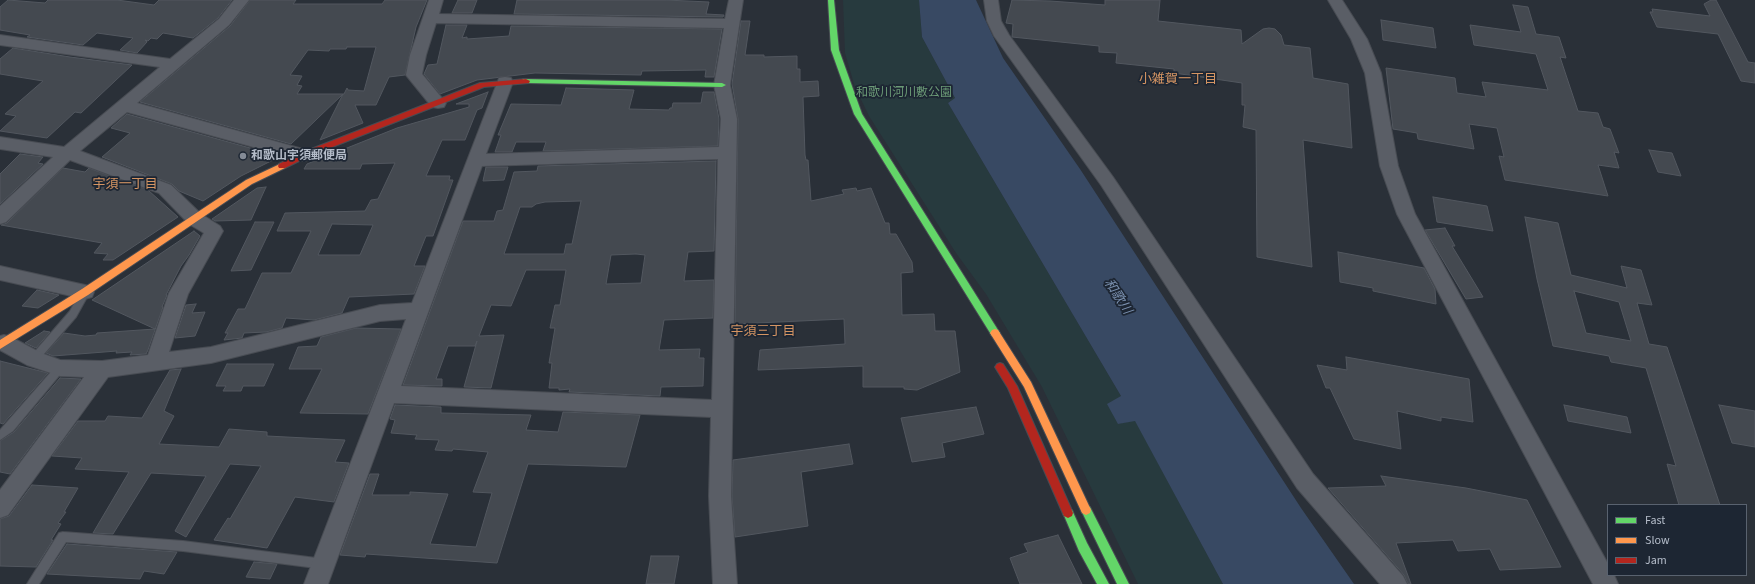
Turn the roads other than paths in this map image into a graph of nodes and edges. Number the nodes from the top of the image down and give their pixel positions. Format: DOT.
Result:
graph roads {
  1 [pos="242,0"];
  2 [pos="436,0"];
  3 [pos="736,0"];
  4 [pos="831,0"];
  5 [pos="990,0"];
  6 [pos="1335,0"];
  7 [pos="431,18"];
  8 [pos="732,24"];
  9 [pos="0,40"];
  10 [pos="172,64"];
  11 [pos="505,82"];
  12 [pos="722,85"];
  13 [pos="438,102"];
  14 [pos="123,105"];
  15 [pos="0,143"];
  16 [pos="68,153"];
  17 [pos="727,153"];
  18 [pos="304,155"];
  19 [pos="476,160"];
  20 [pos="0,217"];
  21 [pos="195,219"];
  22 [pos="0,273"];
  23 [pos="85,292"];
  24 [pos="419,310"];
  25 [pos="1,343"];
  26 [pos="34,359"];
  27 [pos="995,359"];
  28 [pos="156,362"];
  29 [pos="60,368"];
  30 [pos="102,369"];
  31 [pos="388,394"];
  32 [pos="722,409"];
  33 [pos="0,436"];
  34 [pos="0,508"];
  35 [pos="325,564"];
  36 [pos="33,584"];
  37 [pos="316,584"];
  38 [pos="725,584"];
  39 [pos="1103,584"];
  40 [pos="1123,584"];
  41 [pos="1395,584"];
  42 [pos="1606,584"];
  1 -- 10 [label="street"];
  2 -- 7 [label="street"];
  3 -- 8 [label="street"];
  4 -- 40 [label="street"];
  5 -- 41 [label="street"];
  6 -- 42 [label="street"];
  7 -- 8 [label="street"];
  7 -- 13 [label="street"];
  8 -- 12 [label="street"];
  9 -- 10 [label="street"];
  10 -- 14 [label="street"];
  11 -- 12 [label="street"];
  11 -- 13 [label="street"];
  11 -- 19 [label="street"];
  12 -- 17 [label="street"];
  13 -- 18 [label="street"];
  14 -- 16 [label="street"];
  14 -- 18 [label="street"];
  15 -- 16 [label="street"];
  16 -- 20 [label="street"];
  16 -- 21 [label="street"];
  17 -- 19 [label="street"];
  17 -- 32 [label="street"];
  18 -- 21 [label="street"];
  19 -- 24 [label="street"];
  21 -- 23 [label="street"];
  21 -- 28 [label="street"];
  22 -- 23 [label="street"];
  23 -- 25 [label="street"];
  23 -- 26 [label="lane"];
  24 -- 28 [label="street"];
  24 -- 31 [label="street"];
  25 -- 26 [label="street"];
  26 -- 29 [label="street"];
  27 -- 39 [label="street"];
  28 -- 30 [label="street"];
  29 -- 30 [label="street"];
  29 -- 33 [label="lane"];
  30 -- 34 [label="street"];
  31 -- 32 [label="street"];
  31 -- 35 [label="street"];
  32 -- 38 [label="street"];
  35 -- 36 [label="lane"];
  35 -- 37 [label="street"];
}
